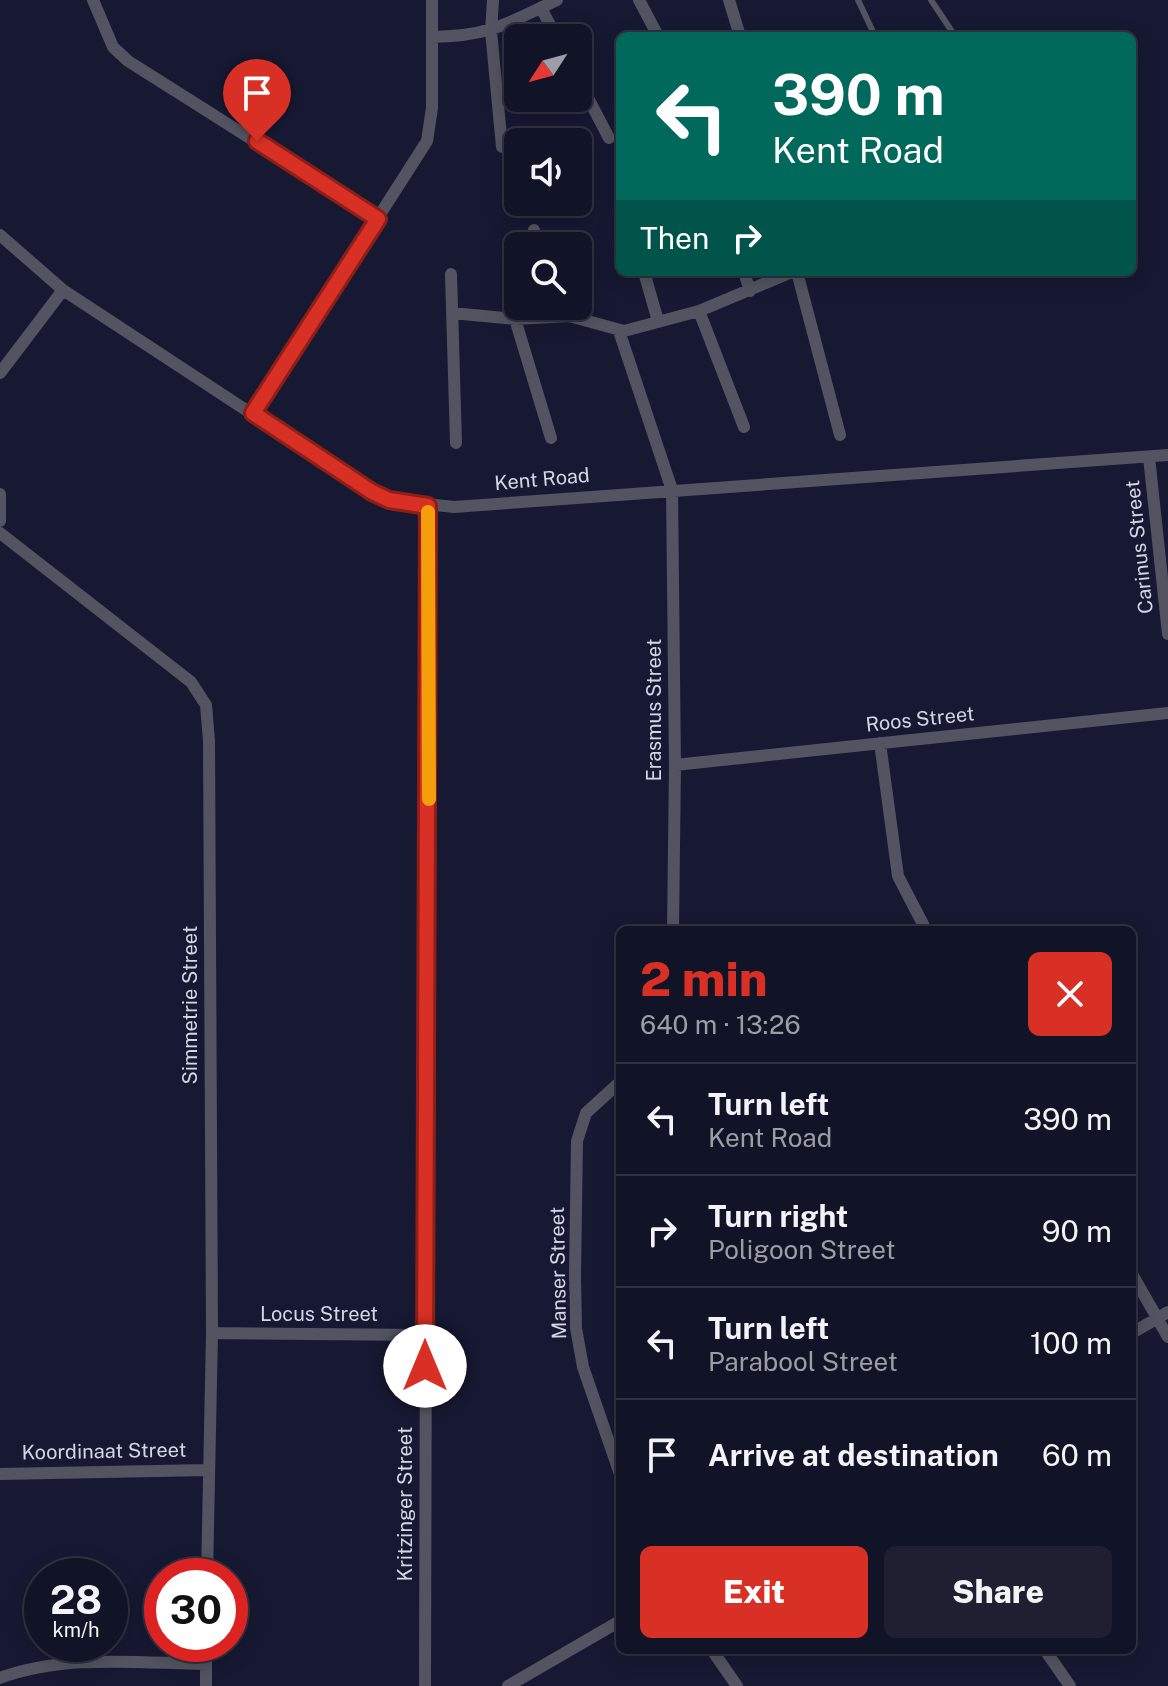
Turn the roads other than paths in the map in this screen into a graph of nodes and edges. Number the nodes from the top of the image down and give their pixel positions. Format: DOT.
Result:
graph roads {
  1 [pos="93,0"];
  2 [pos="432,0"];
  3 [pos="493,0"];
  4 [pos="557,0"];
  5 [pos="639,0"];
  6 [pos="729,0"];
  7 [pos="858,0"];
  8 [pos="931,0"];
  9 [pos="541,8"];
  10 [pos="550,24"];
  11 [pos="491,31"];
  12 [pos="656,32"];
  13 [pos="739,32"];
  14 [pos="873,32"];
  15 [pos="952,32"];
  16 [pos="432,37"];
  17 [pos="592,106"];
  18 [pos="609,138"];
  19 [pos="502,147"];
  20 [pos="378,219"];
  21 [pos="0,235"];
  22 [pos="451,274"];
  23 [pos="645,276"];
  24 [pos="745,276"];
  25 [pos="785,276"];
  26 [pos="795,276"];
  27 [pos="63,290"];
  28 [pos="750,291"];
  29 [pos="699,311"];
  30 [pos="452,313"];
  31 [pos="504,318"];
  32 [pos="515,320"];
  33 [pos="590,320"];
  34 [pos="658,321"];
  35 [pos="619,331"];
  36 [pos="0,373"];
  37 [pos="253,413"];
  38 [pos="744,427"];
  39 [pos="840,435"];
  40 [pos="551,438"];
  41 [pos="456,443"];
  42 [pos="1168,455"];
  43 [pos="1149,457"];
  44 [pos="672,490"];
  45 [pos="0,494"];
  46 [pos="428,506"];
  47 [pos="0,521"];
  48 [pos="0,533"];
  49 [pos="1168,634"];
  50 [pos="1168,713"];
  51 [pos="880,743"];
  52 [pos="675,765"];
  53 [pos="673,926"];
  54 [pos="924,926"];
  55 [pos="616,1086"];
  56 [pos="1136,1280"];
  57 [pos="1162,1316"];
  58 [pos="1136,1331"];
  59 [pos="212,1333"];
  60 [pos="425,1335"];
  61 [pos="1168,1337"];
  62 [pos="616,1462"];
  63 [pos="208,1470"];
  64 [pos="0,1473"];
  65 [pos="207,1558"];
  66 [pos="616,1623"];
  67 [pos="715,1654"];
  68 [pos="1048,1654"];
  69 [pos="206,1664"];
  70 [pos="0,1678"];
  71 [pos="206,1686"];
  72 [pos="425,1686"];
  73 [pos="508,1686"];
  74 [pos="737,1686"];
  75 [pos="1070,1686"];
  1 -- 20 [label="street"];
  2 -- 16 [label="street"];
  3 -- 11 [label="street"];
  4 -- 9 [label="street"];
  5 -- 12 [label="street"];
  6 -- 13 [label="street"];
  7 -- 14 [label="lane"];
  8 -- 15 [label="lane"];
  9 -- 10 [label="street"];
  9 -- 11 [label="street"];
  11 -- 16 [label="street"];
  11 -- 19 [label="street"];
  16 -- 20 [label="street"];
  17 -- 18 [label="street"];
  20 -- 37 [label="street"];
  21 -- 27 [label="street, Kent Road"];
  22 -- 30 [label="street"];
  23 -- 34 [label="street"];
  24 -- 28 [label="street"];
  25 -- 28 [label="street"];
  26 -- 39 [label="street"];
  27 -- 36 [label="street"];
  27 -- 37 [label="street, Kent Road"];
  28 -- 29 [label="street"];
  29 -- 34 [label="street"];
  29 -- 38 [label="street"];
  30 -- 31 [label="street"];
  30 -- 41 [label="street"];
  32 -- 40 [label="street"];
  33 -- 35 [label="street"];
  34 -- 35 [label="street"];
  35 -- 44 [label="street, Erasmus Street"];
  37 -- 46 [label="street, Kent Road"];
  42 -- 43 [label="street, Kent Road"];
  43 -- 44 [label="street, Kent Road"];
  43 -- 49 [label="street, Carinus Street"];
  44 -- 46 [label="street, Kent Road"];
  44 -- 52 [label="street, Erasmus Street"];
  45 -- 47 [label="street"];
  46 -- 60 [label="street, Kritzinger Street"];
  48 -- 59 [label="street, Simmetrie Street"];
  50 -- 51 [label="street, Roos Street"];
  51 -- 52 [label="street, Roos Street"];
  51 -- 54 [label="street"];
  52 -- 53 [label="street, Erasmus Street"];
  55 -- 62 [label="street, Manser Street"];
  56 -- 57 [label="street"];
  57 -- 58 [label="street"];
  57 -- 61 [label="street"];
  59 -- 60 [label="street, Locus Street"];
  59 -- 63 [label="street, Simmetrie Street"];
  60 -- 72 [label="street, Kritzinger Street"];
  63 -- 64 [label="street, Koordinaat Street"];
  63 -- 65 [label="street, Simmetrie Street"];
  66 -- 73 [label="street"];
  67 -- 74 [label="street"];
  68 -- 75 [label="street"];
  69 -- 70 [label="street"];
  69 -- 71 [label="street"];
}
